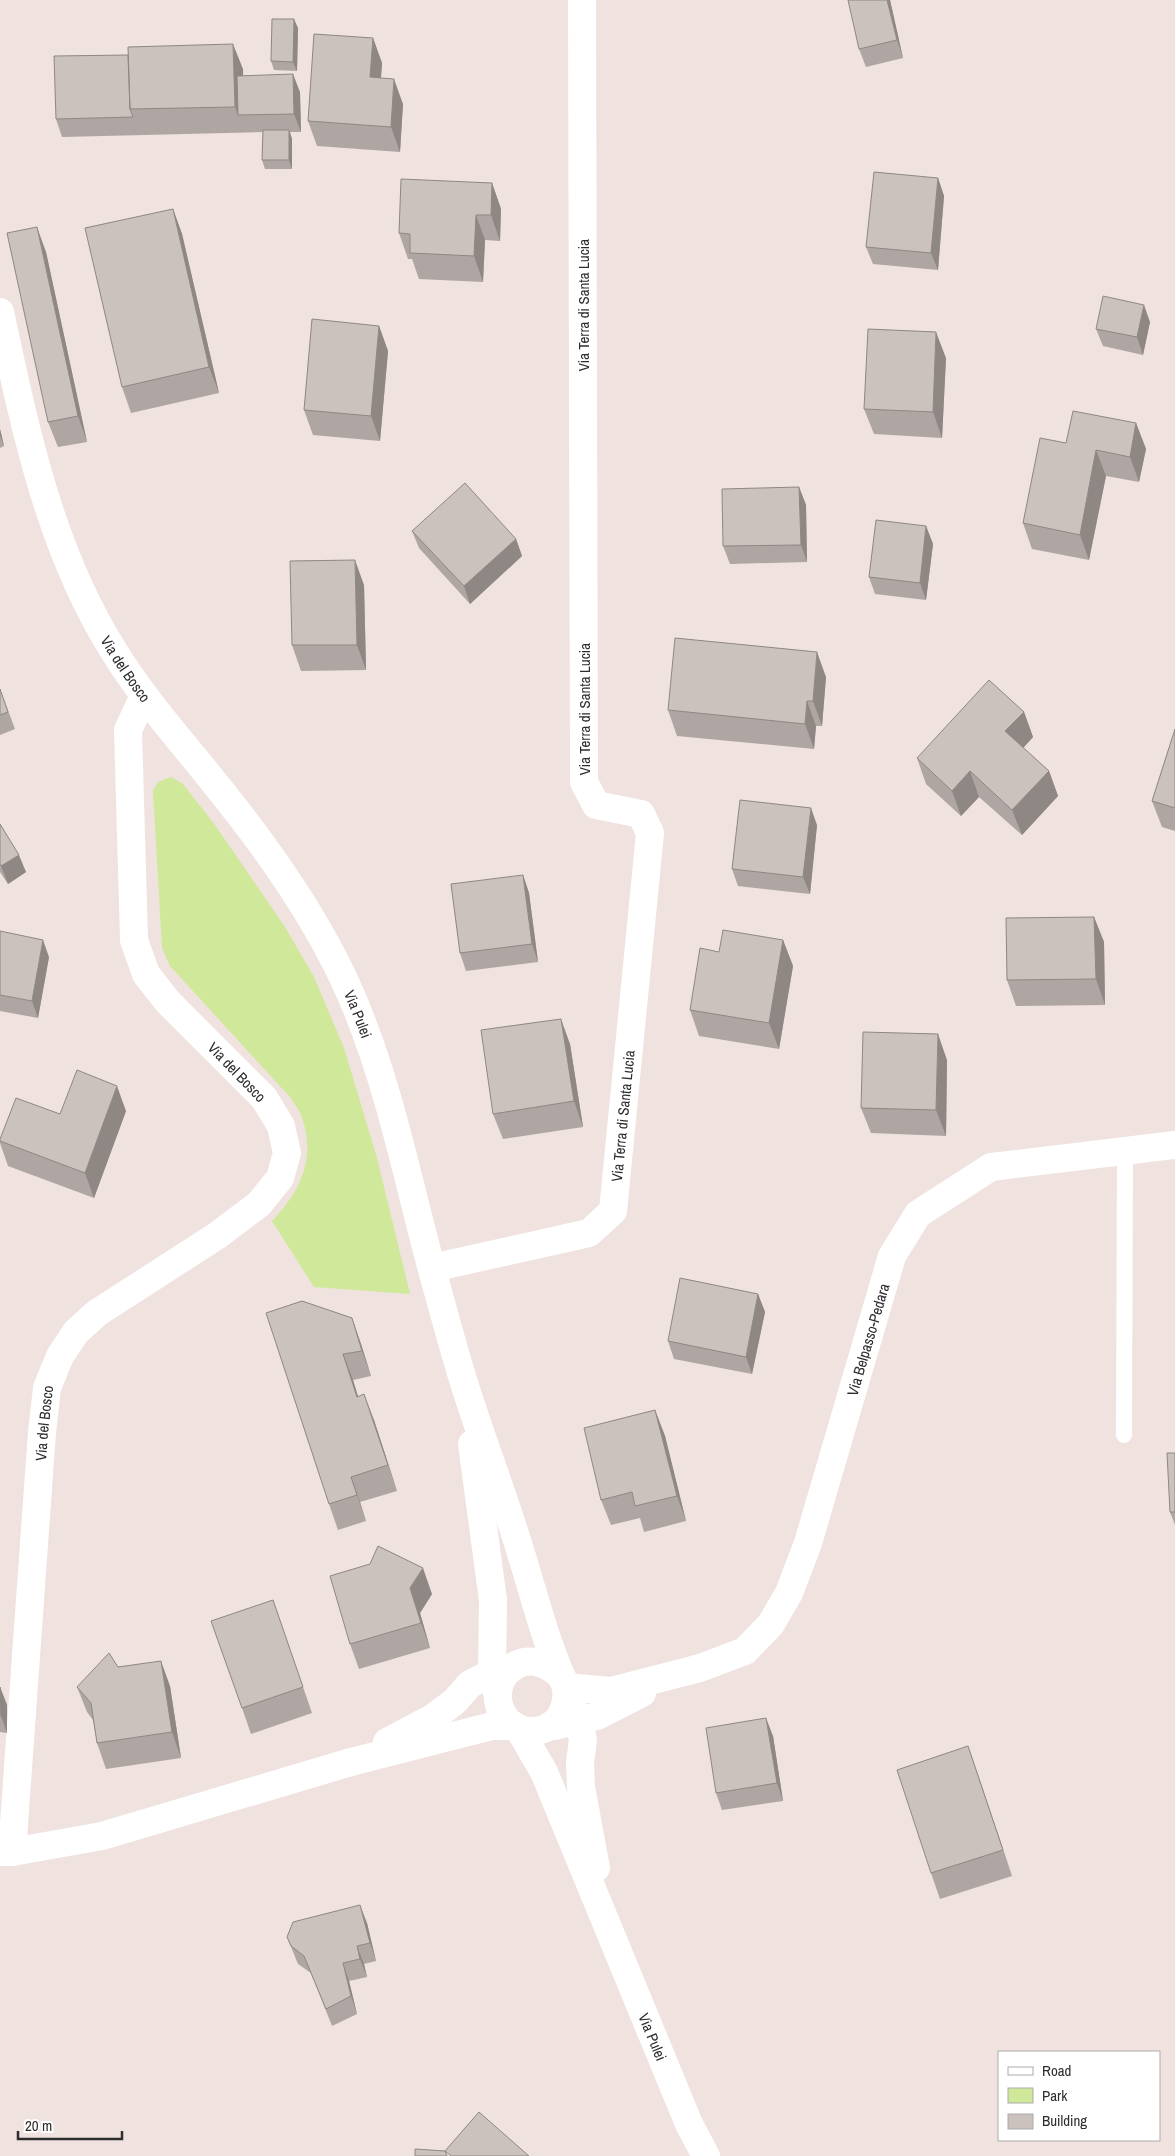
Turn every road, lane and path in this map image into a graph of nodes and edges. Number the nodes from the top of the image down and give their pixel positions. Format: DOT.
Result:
graph roads {
  1 [pos="582,0"];
  2 [pos="0,312"];
  3 [pos="144,696"];
  4 [pos="1175,1145"];
  5 [pos="1125,1151"];
  6 [pos="432,1268"];
  7 [pos="464,1383"];
  8 [pos="1124,1435"];
  9 [pos="679,1674"];
  10 [pos="493,1680"];
  11 [pos="576,1706"];
  12 [pos="517,1728"];
  13 [pos="350,1762"];
  14 [pos="6,1852"];
  15 [pos="605,1916"];
  16 [pos="706,2156"];
  1 -- 6 [label="street, Via Terra di Santa Lucia"];
  2 -- 3 [label="street, Via del Bosco"];
  3 -- 6 [label="street, Via Pulei"];
  3 -- 14 [label="street, Via del Bosco"];
  4 -- 5 [label="street, Via Belpasso-Pedara"];
  5 -- 8 [label="lane"];
  5 -- 9 [label="street, Via Belpasso-Pedara"];
  6 -- 7 [label="street, Via Pulei"];
  7 -- 10 [label="street"];
  7 -- 11 [label="street"];
  9 -- 11 [label="street"];
  9 -- 11 [label="street"];
  10 -- 11 [label="street"];
  10 -- 12 [label="street"];
  10 -- 13 [label="street"];
  11 -- 12 [label="street"];
  11 -- 15 [label="street"];
  12 -- 13 [label="street"];
  12 -- 15 [label="street"];
  13 -- 14 [label="street"];
  15 -- 16 [label="street, Via Pulei"];
}
